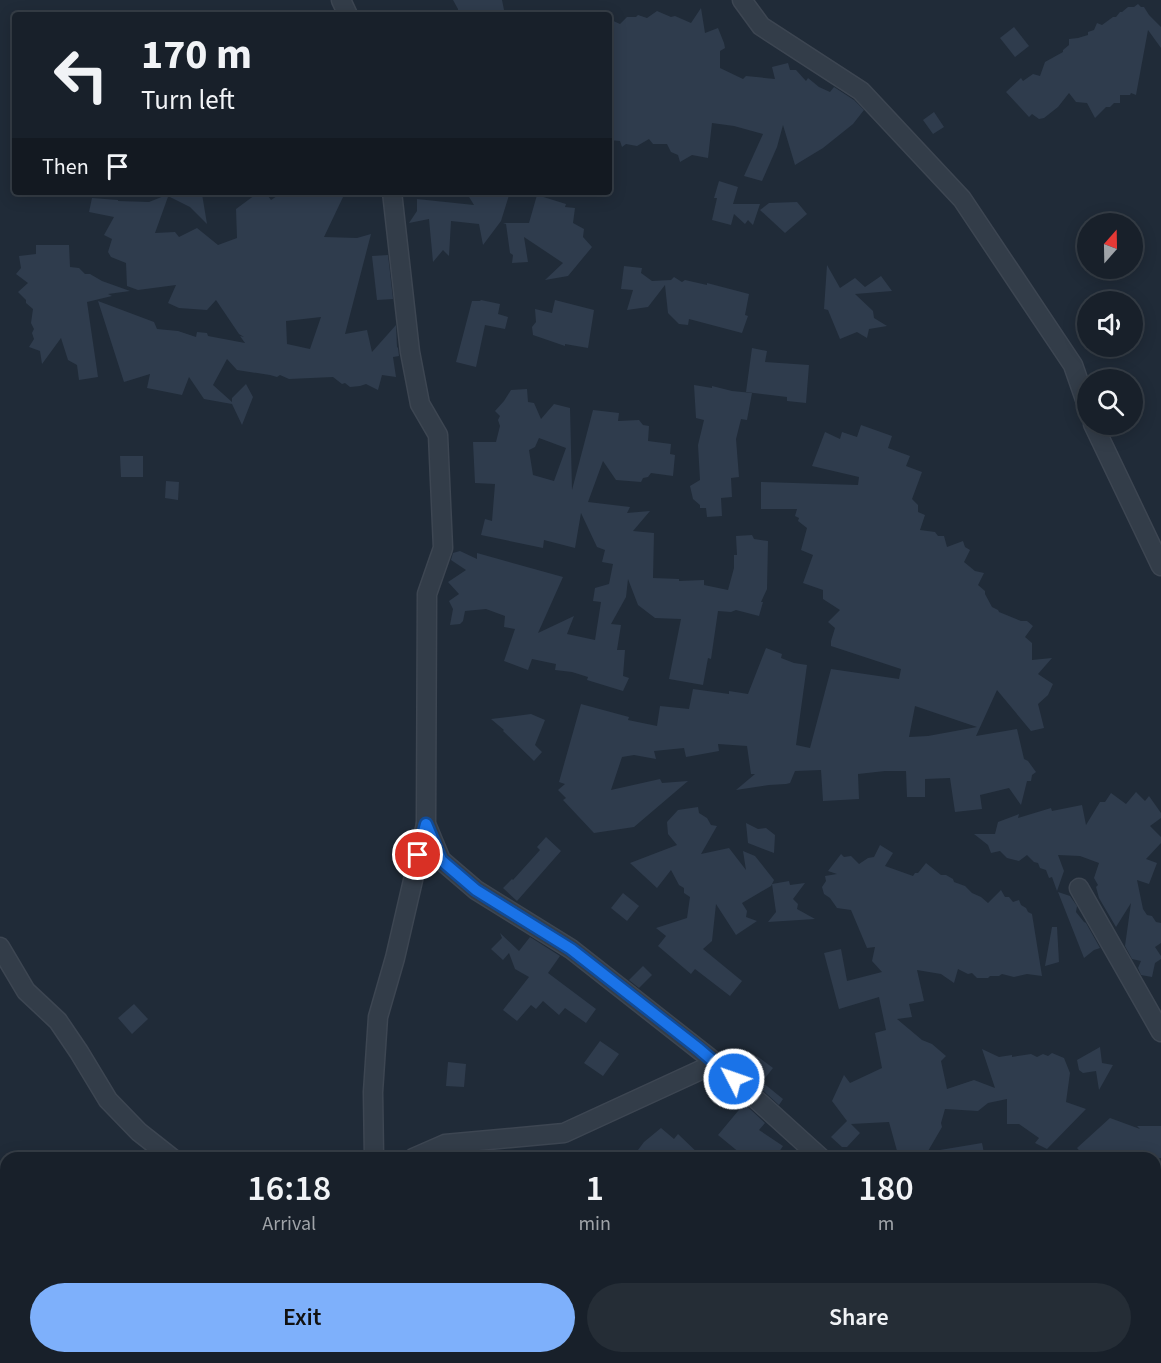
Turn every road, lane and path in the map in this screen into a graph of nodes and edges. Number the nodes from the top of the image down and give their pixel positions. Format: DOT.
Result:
graph roads {
  1 [pos="742,0"];
  2 [pos="392,195"];
  3 [pos="1077,376"];
  4 [pos="1098,435"];
  5 [pos="1161,566"];
  6 [pos="426,824"];
  7 [pos="1079,888"];
  8 [pos="0,947"];
  9 [pos="1161,1032"];
  10 [pos="716,1063"];
  11 [pos="164,1152"];
  12 [pos="374,1152"];
  13 [pos="427,1152"];
  14 [pos="814,1152"];
  1 -- 3 [label="street"];
  2 -- 6 [label="street"];
  4 -- 5 [label="street"];
  6 -- 10 [label="street"];
  6 -- 12 [label="street"];
  7 -- 9 [label="street"];
  8 -- 11 [label="street"];
  10 -- 13 [label="street"];
  10 -- 14 [label="street"];
}
